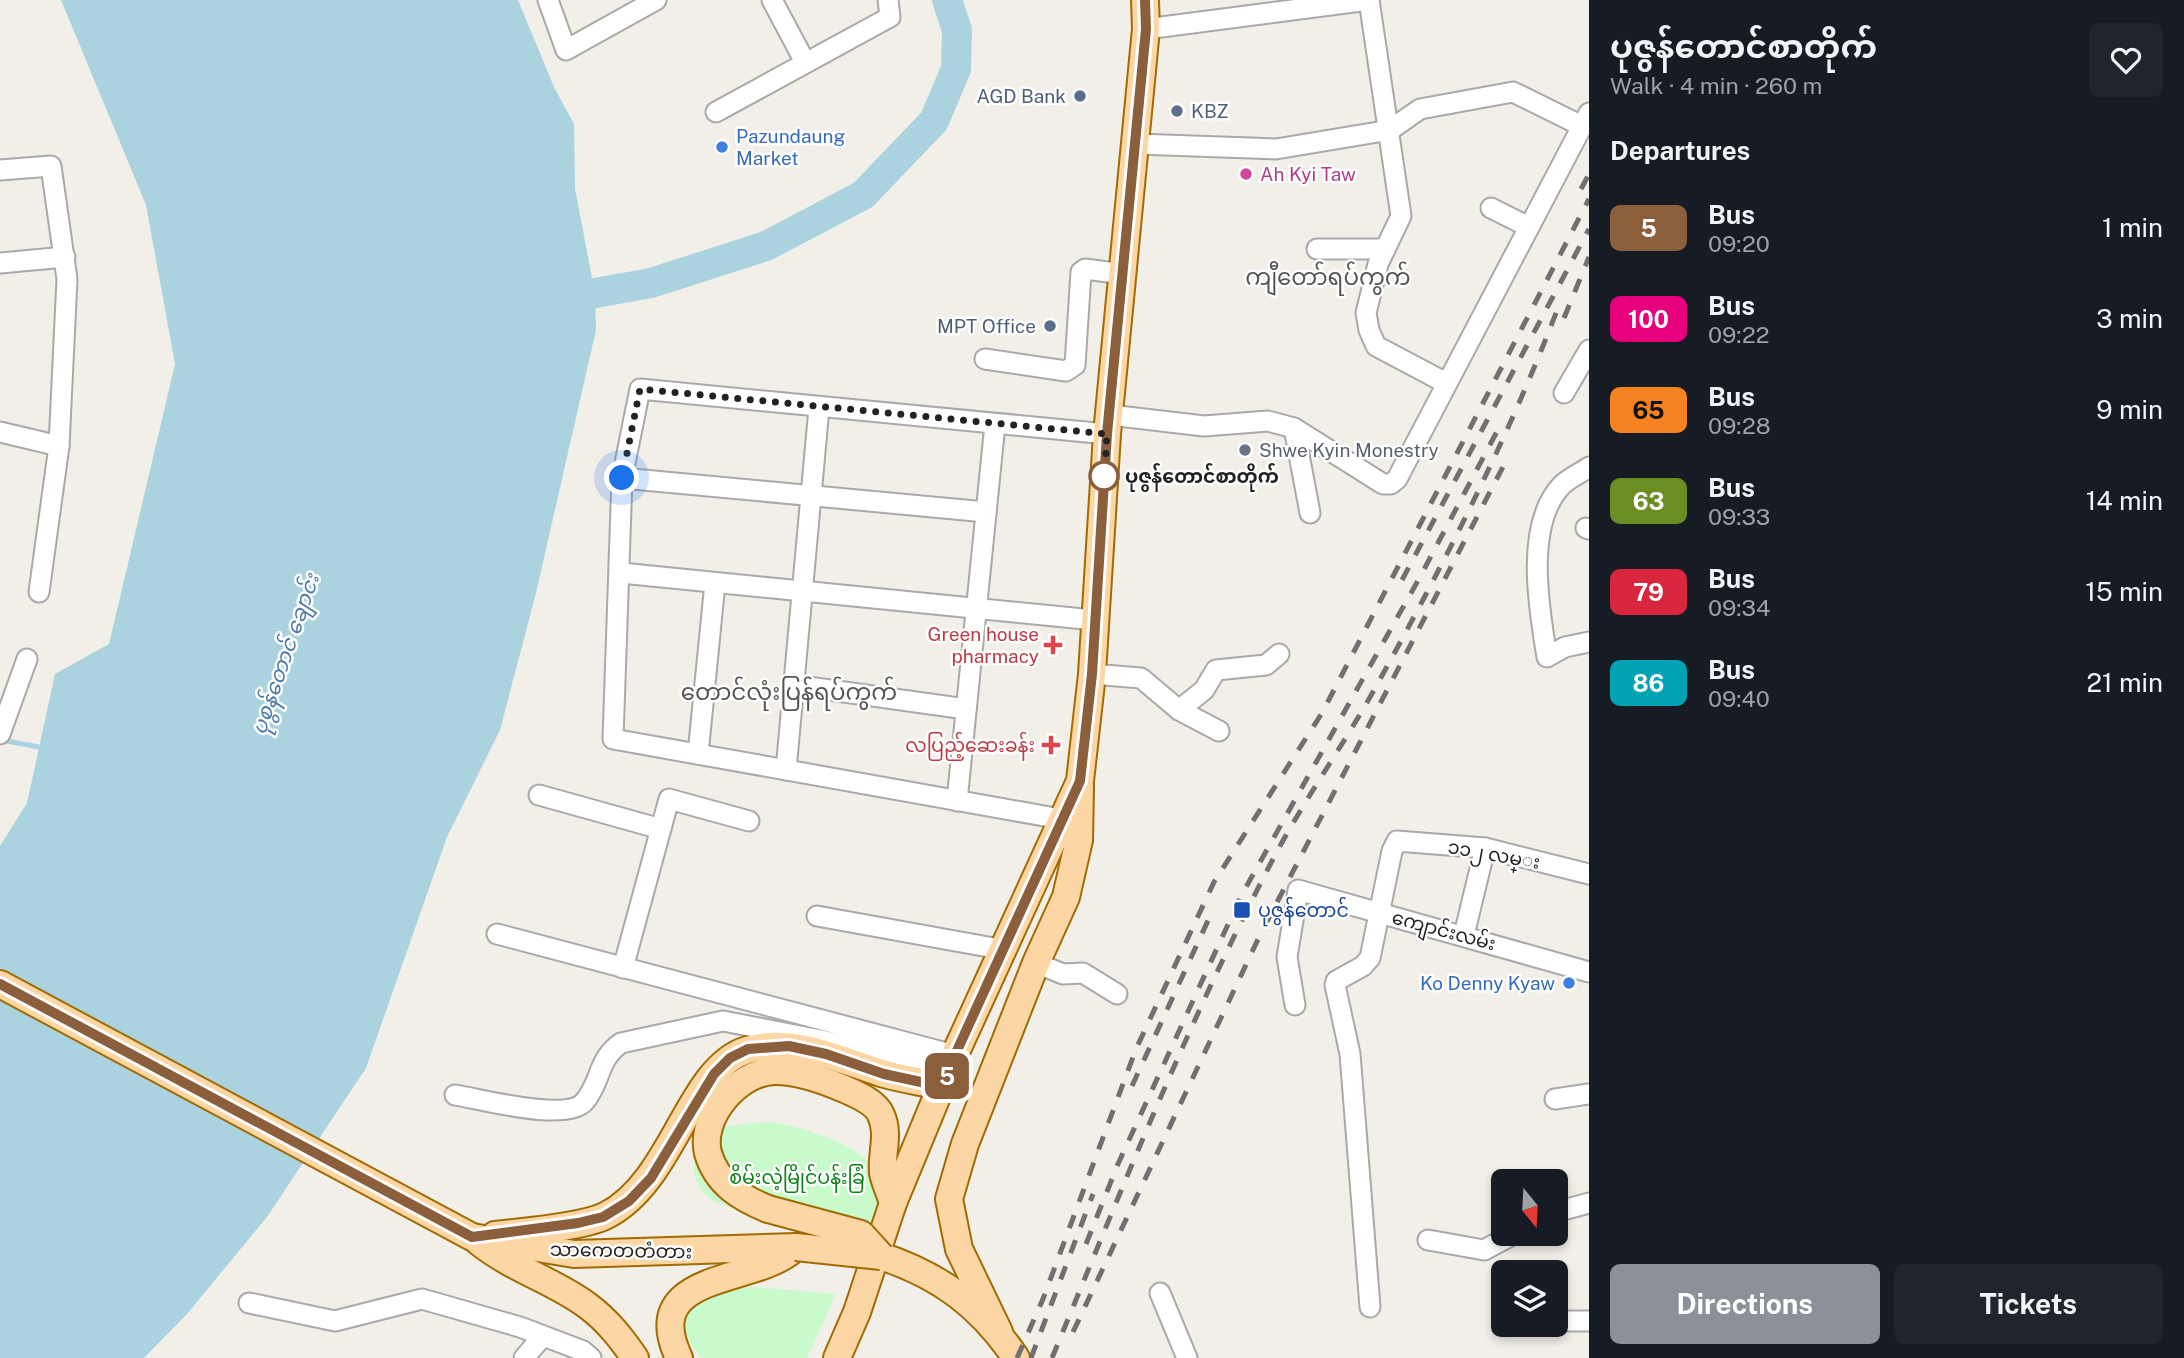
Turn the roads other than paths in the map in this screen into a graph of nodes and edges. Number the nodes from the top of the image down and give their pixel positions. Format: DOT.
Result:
graph roads {
  1 [pos="548,0"];
  2 [pos="656,0"];
  3 [pos="772,0"];
  4 [pos="888,0"];
  5 [pos="1145,0"];
  6 [pos="1369,0"];
  7 [pos="1146,29"];
  8 [pos="805,62"];
  9 [pos="716,112"];
  10 [pos="1585,120"];
  11 [pos="1390,130"];
  12 [pos="1136,144"];
  13 [pos="0,170"];
  14 [pos="1491,208"];
  15 [pos="1529,227"];
  16 [pos="1317,248"];
  17 [pos="1385,249"];
  18 [pos="65,257"];
  19 [pos="0,262"];
  20 [pos="1124,274"];
  21 [pos="1589,350"];
  22 [pos="985,359"];
  23 [pos="1446,383"];
  24 [pos="1564,393"];
  25 [pos="819,408"];
  26 [pos="995,424"];
  27 [pos="1109,424"];
  28 [pos="1294,428"];
  29 [pos="0,432"];
  30 [pos="59,446"];
  31 [pos="1589,467"];
  32 [pos="622,478"];
  33 [pos="811,494"];
  34 [pos="986,513"];
  35 [pos="1310,513"];
  36 [pos="621,573"];
  37 [pos="715,583"];
  38 [pos="802,591"];
  39 [pos="39,592"];
  40 [pos="976,608"];
  41 [pos="1094,620"];
  42 [pos="1589,642"];
  43 [pos="1279,654"];
  44 [pos="27,659"];
  45 [pos="1092,674"];
  46 [pos="794,685"];
  47 [pos="966,709"];
  48 [pos="1179,710"];
  49 [pos="1219,731"];
  50 [pos="0,734"];
  51 [pos="698,754"];
  52 [pos="786,770"];
  53 [pos="1080,781"];
  54 [pos="539,795"];
  55 [pos="957,801"];
  56 [pos="1061,819"];
  57 [pos="749,821"];
  58 [pos="661,829"];
  59 [pos="1485,848"];
  60 [pos="1589,874"];
  61 [pos="1380,912"];
  62 [pos="817,916"];
  63 [pos="497,934"];
  64 [pos="1464,935"];
  65 [pos="1005,950"];
  66 [pos="1036,963"];
  67 [pos="622,968"];
  68 [pos="1589,972"];
  69 [pos="0,984"];
  70 [pos="1117,994"];
  71 [pos="1295,1005"];
  72 [pos="950,1069"];
  73 [pos="1589,1094"];
  74 [pos="455,1095"];
  75 [pos="1555,1099"];
  76 [pos="893,1203"];
  77 [pos="472,1237"];
  78 [pos="1428,1240"];
  79 [pos="1492,1246"];
  80 [pos="796,1247"];
  81 [pos="881,1256"];
  82 [pos="1160,1293"];
  83 [pos="249,1303"];
  84 [pos="1370,1307"];
  85 [pos="1568,1321"];
  86 [pos="1589,1321"];
  87 [pos="999,1332"];
  88 [pos="543,1336"];
  89 [pos="524,1358"];
  90 [pos="591,1358"];
  91 [pos="635,1358"];
  92 [pos="678,1358"];
  93 [pos="837,1358"];
  94 [pos="1016,1358"];
  95 [pos="1187,1358"];
  1 -- 2 [label="street"];
  3 -- 8 [label="street"];
  4 -- 8 [label="street"];
  5 -- 7 [label="main road"];
  6 -- 7 [label="street"];
  6 -- 11 [label="street"];
  7 -- 12 [label="main road"];
  8 -- 9 [label="street"];
  10 -- 11 [label="street"];
  10 -- 15 [label="street"];
  11 -- 12 [label="street"];
  11 -- 17 [label="street"];
  12 -- 20 [label="main road"];
  13 -- 18 [label="street"];
  14 -- 15 [label="street"];
  15 -- 23 [label="street"];
  16 -- 17 [label="street"];
  17 -- 23 [label="street"];
  18 -- 19 [label="street"];
  18 -- 30 [label="street"];
  20 -- 22 [label="street"];
  20 -- 27 [label="main road"];
  21 -- 24 [label="street"];
  23 -- 28 [label="street"];
  25 -- 26 [label="street"];
  25 -- 32 [label="street"];
  25 -- 33 [label="street"];
  26 -- 27 [label="street"];
  26 -- 34 [label="street"];
  27 -- 28 [label="street"];
  27 -- 41 [label="main road"];
  28 -- 35 [label="street"];
  29 -- 30 [label="street"];
  30 -- 39 [label="street"];
  31 -- 42 [label="street"];
  32 -- 33 [label="street"];
  32 -- 36 [label="street"];
  33 -- 34 [label="street"];
  33 -- 38 [label="street"];
  34 -- 40 [label="street"];
  36 -- 37 [label="street"];
  36 -- 51 [label="street"];
  37 -- 38 [label="street"];
  37 -- 51 [label="street"];
  38 -- 40 [label="street"];
  38 -- 46 [label="street"];
  40 -- 41 [label="street"];
  40 -- 47 [label="street"];
  41 -- 45 [label="main road"];
  43 -- 48 [label="street"];
  44 -- 50 [label="street"];
  45 -- 48 [label="street"];
  45 -- 53 [label="main road"];
  46 -- 47 [label="street"];
  46 -- 52 [label="street"];
  47 -- 55 [label="street"];
  48 -- 49 [label="street"];
  51 -- 52 [label="street"];
  52 -- 55 [label="street"];
  53 -- 56 [label="main road"];
  53 -- 66 [label="main road"];
  54 -- 58 [label="street"];
  55 -- 56 [label="street"];
  56 -- 65 [label="main road"];
  57 -- 58 [label="street"];
  58 -- 67 [label="street"];
  59 -- 60 [label="street, ၁၁၂ လမ္း"];
  59 -- 61 [label="street, ၁၁၂ လမ္း"];
  59 -- 64 [label="street"];
  61 -- 64 [label="street, ကျောင်းလမ်း"];
  61 -- 71 [label="street, ကျောင်းလမ်း"];
  61 -- 84 [label="street"];
  62 -- 65 [label="street"];
  63 -- 67 [label="street"];
  64 -- 68 [label="street, ကျောင်းလမ်း"];
  65 -- 72 [label="main road"];
  66 -- 70 [label="street"];
  66 -- 87 [label="main road"];
  67 -- 72 [label="street"];
  69 -- 77 [label="main road, သာကေတတံတား"];
  72 -- 74 [label="street"];
  72 -- 76 [label="main road"];
  72 -- 77 [label="main road"];
  73 -- 75 [label="street"];
  76 -- 81 [label="main road, bridge"];
  76 -- 93 [label="main road"];
  77 -- 80 [label="main road, သာကေတတံတား"];
  77 -- 91 [label="main road"];
  78 -- 79 [label="street"];
  80 -- 81 [label="main road, သာကေတတံတား, bridge"];
  80 -- 92 [label="main road"];
  81 -- 87 [label="main road, သာကေတတံတား"];
  82 -- 95 [label="street"];
  83 -- 88 [label="street"];
  85 -- 86 [label="street"];
  87 -- 94 [label="main road, သာကေတတံတား"];
  88 -- 89 [label="street"];
  88 -- 90 [label="street"];
}
